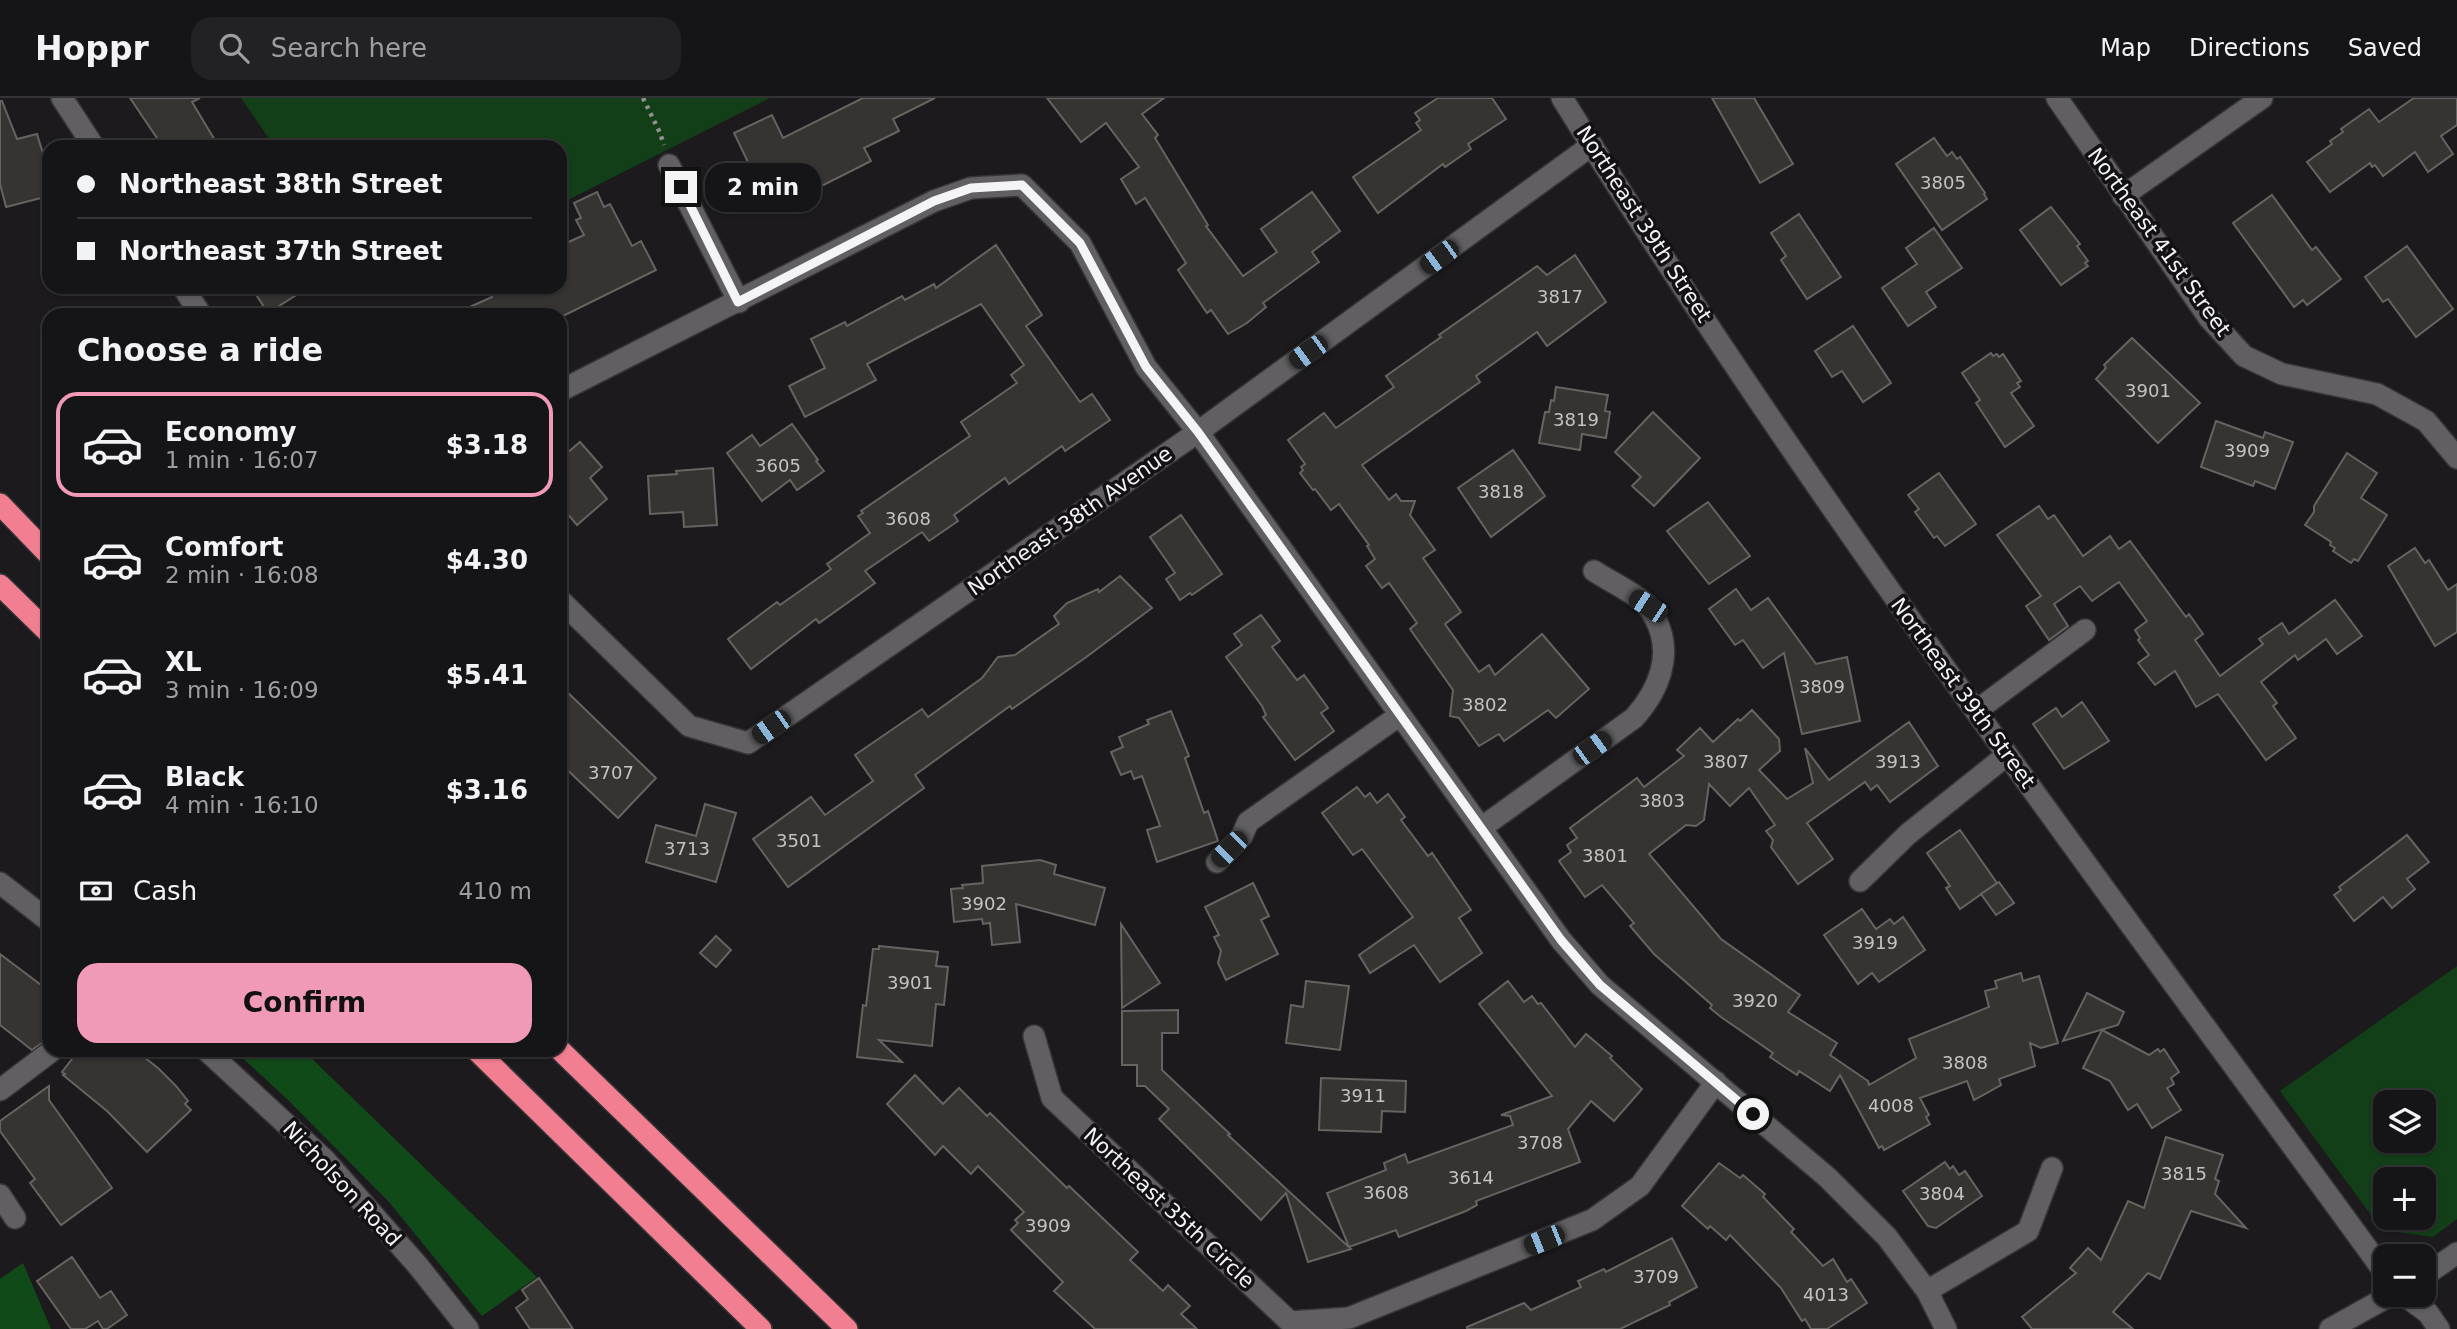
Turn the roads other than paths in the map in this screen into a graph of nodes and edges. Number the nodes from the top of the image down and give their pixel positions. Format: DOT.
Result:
graph roads {
  1 [pos="62,98"];
  2 [pos="1562,98"];
  3 [pos="2057,98"];
  4 [pos="2262,98"];
  5 [pos="89,140"];
  6 [pos="1592,145"];
  7 [pos="669,164"];
  8 [pos="2123,196"];
  9 [pos="738,302"];
  10 [pos="567,388"];
  11 [pos="1198,432"];
  12 [pos="2457,458"];
  13 [pos="0,504"];
  14 [pos="42,548"];
  15 [pos="1594,571"];
  16 [pos="0,584"];
  17 [pos="567,607"];
  18 [pos="42,626"];
  19 [pos="2085,630"];
  20 [pos="1976,711"];
  21 [pos="1400,715"];
  22 [pos="2007,755"];
  23 [pos="1481,828"];
  24 [pos="1217,862"];
  25 [pos="1860,881"];
  26 [pos="0,884"];
  27 [pos="42,916"];
  28 [pos="1034,1036"];
  29 [pos="44,1057"];
  30 [pos="214,1057"];
  31 [pos="483,1057"];
  32 [pos="567,1057"];
  33 [pos="1716,1082"];
  34 [pos="0,1090"];
  35 [pos="2052,1168"];
  36 [pos="0,1195"];
  37 [pos="15,1218"];
  38 [pos="2457,1253"];
  39 [pos="2373,1257"];
  40 [pos="2436,1268"];
  41 [pos="1927,1291"];
  42 [pos="2373,1305"];
  43 [pos="2420,1307"];
  44 [pos="1351,1323"];
  45 [pos="468,1329"];
  46 [pos="761,1329"];
  47 [pos="847,1329"];
  48 [pos="1946,1329"];
  49 [pos="2330,1329"];
  50 [pos="2439,1329"];
  1 -- 5 [label="street"];
  2 -- 6 [label="street, Northeast 39th Street"];
  3 -- 8 [label="street, Northeast 41st Street"];
  4 -- 8 [label="street"];
  6 -- 11 [label="street, Northeast 38th Avenue"];
  6 -- 20 [label="street, Northeast 39th Street"];
  7 -- 9 [label="street"];
  8 -- 12 [label="street, Northeast 41st Street"];
  9 -- 10 [label="street"];
  9 -- 11 [label="street"];
  11 -- 17 [label="street, Northeast 38th Avenue"];
  11 -- 21 [label="street"];
  13 -- 14 [label="highway"];
  15 -- 23 [label="street"];
  16 -- 18 [label="highway"];
  19 -- 20 [label="street"];
  20 -- 22 [label="street, Northeast 39th Street"];
  21 -- 23 [label="street"];
  21 -- 24 [label="street"];
  22 -- 25 [label="street"];
  22 -- 39 [label="street, Northeast 39th Street"];
  23 -- 33 [label="street"];
  26 -- 27 [label="street"];
  28 -- 44 [label="street, Northeast 35th Circle"];
  29 -- 34 [label="street"];
  30 -- 45 [label="street, Nicholson Road"];
  31 -- 46 [label="highway"];
  32 -- 47 [label="highway"];
  33 -- 41 [label="street"];
  33 -- 44 [label="street, Northeast 35th Circle"];
  35 -- 41 [label="street"];
  36 -- 37 [label="street"];
  38 -- 40 [label="street"];
  41 -- 48 [label="street"];
  42 -- 49 [label="street"];
  43 -- 50 [label="street"];
}
